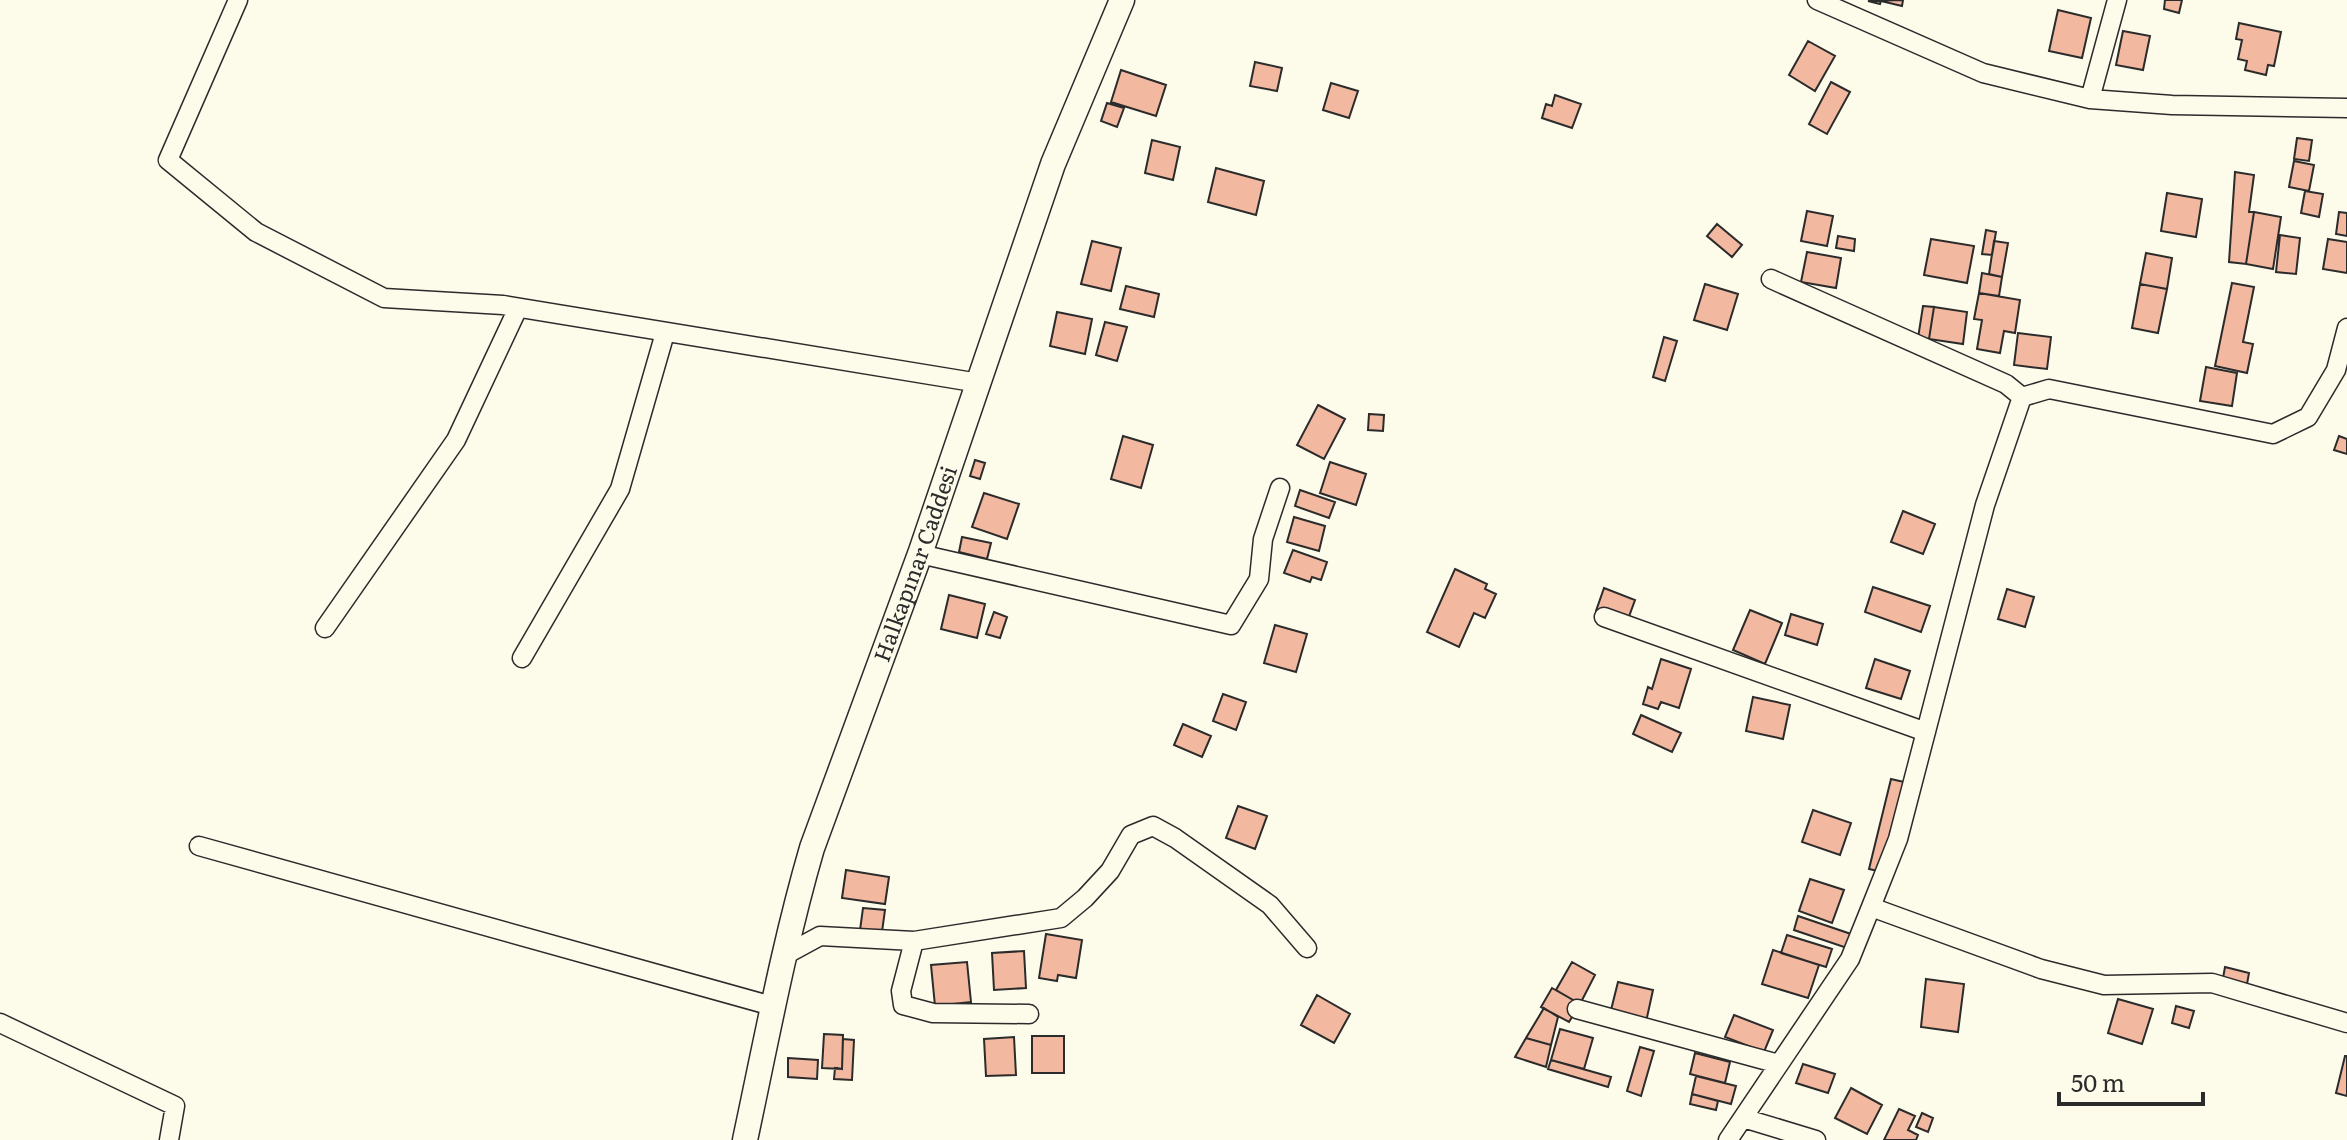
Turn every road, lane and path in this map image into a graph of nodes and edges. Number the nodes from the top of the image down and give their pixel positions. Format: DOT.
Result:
graph roads {
  1 [pos="238,0"];
  2 [pos="1122,0"];
  3 [pos="1817,0"];
  4 [pos="2117,0"];
  5 [pos="2090,99"];
  6 [pos="2347,108"];
  7 [pos="1771,279"];
  8 [pos="518,308"];
  9 [pos="2347,328"];
  10 [pos="665,333"];
  11 [pos="979,383"];
  12 [pos="2022,397"];
  13 [pos="1280,488"];
  14 [pos="920,554"];
  15 [pos="1604,617"];
  16 [pos="325,628"];
  17 [pos="522,658"];
  18 [pos="1926,732"];
  19 [pos="199,846"];
  20 [pos="1871,907"];
  21 [pos="914,941"];
  22 [pos="1307,948"];
  23 [pos="785,955"];
  24 [pos="772,1006"];
  25 [pos="1577,1009"];
  26 [pos="1029,1014"];
  27 [pos="0,1023"];
  28 [pos="2347,1023"];
  29 [pos="1779,1064"];
  30 [pos="1743,1118"];
  31 [pos="169,1140"];
  32 [pos="745,1140"];
  33 [pos="1728,1140"];
  34 [pos="1816,1140"];
  1 -- 8 [label="street"];
  2 -- 11 [label="main road, Halkapınar Caddesi"];
  3 -- 5 [label="street"];
  4 -- 5 [label="street"];
  5 -- 6 [label="street"];
  7 -- 12 [label="street"];
  8 -- 10 [label="street"];
  8 -- 16 [label="street"];
  9 -- 12 [label="street"];
  10 -- 11 [label="street"];
  10 -- 17 [label="street"];
  11 -- 14 [label="main road, Halkapınar Caddesi"];
  12 -- 18 [label="street"];
  13 -- 14 [label="street"];
  14 -- 23 [label="main road, Halkapınar Caddesi"];
  15 -- 18 [label="street"];
  18 -- 20 [label="street"];
  19 -- 24 [label="street"];
  20 -- 28 [label="street"];
  20 -- 29 [label="street"];
  21 -- 22 [label="street"];
  21 -- 23 [label="street"];
  21 -- 26 [label="street"];
  23 -- 24 [label="main road, Halkapınar Caddesi"];
  24 -- 32 [label="main road, Halkapınar Caddesi"];
  25 -- 29 [label="street"];
  27 -- 31 [label="street"];
  29 -- 30 [label="street"];
  30 -- 33 [label="street"];
  30 -- 34 [label="street"];
}
